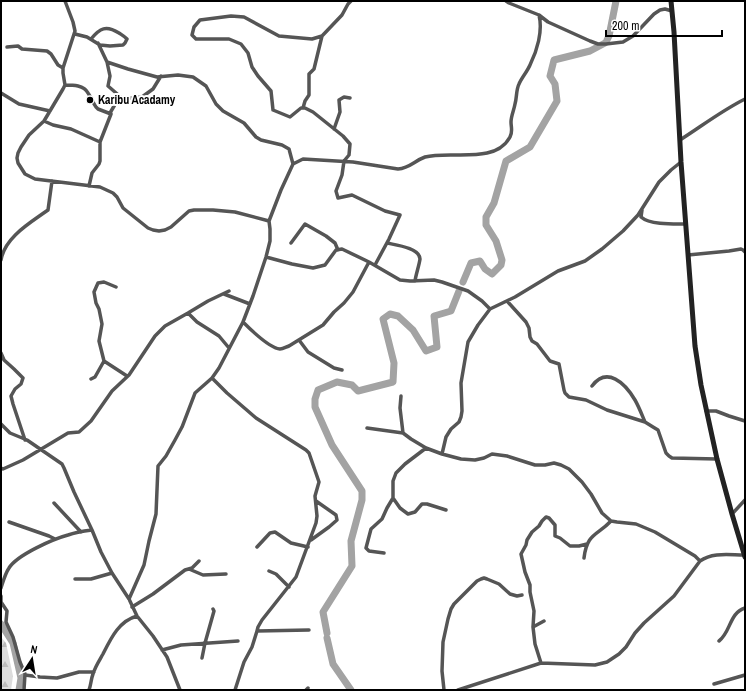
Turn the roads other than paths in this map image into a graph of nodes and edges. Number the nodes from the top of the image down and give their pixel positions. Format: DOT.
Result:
graph roads {
  1 [pos="65,1"];
  2 [pos="351,1"];
  3 [pos="506,1"];
  4 [pos="671,1"];
  5 [pos="672,11"];
  6 [pos="539,15"];
  7 [pos="75,34"];
  8 [pos="322,36"];
  9 [pos="91,39"];
  10 [pos="98,43"];
  11 [pos="7,47"];
  12 [pos="107,62"];
  13 [pos="64,68"];
  14 [pos="161,76"];
  15 [pos="65,85"];
  16 [pos="1,93"];
  17 [pos="350,98"];
  18 [pos="123,99"];
  19 [pos="745,99"];
  20 [pos="303,108"];
  21 [pos="50,111"];
  22 [pos="110,114"];
  23 [pos="44,121"];
  24 [pos="334,129"];
  25 [pos="680,140"];
  26 [pos="100,142"];
  27 [pos="344,161"];
  28 [pos="681,162"];
  29 [pos="293,164"];
  30 [pos="52,181"];
  31 [pos="89,186"];
  32 [pos="644,205"];
  33 [pos="269,221"];
  34 [pos="686,224"];
  35 [pos="387,242"];
  36 [pos="291,243"];
  37 [pos="338,250"];
  38 [pos="745,252"];
  39 [pos="688,255"];
  40 [pos="266,257"];
  41 [pos="1,260"];
  42 [pos="369,262"];
  43 [pos="375,265"];
  44 [pos="415,281"];
  45 [pos="116,286"];
  46 [pos="229,291"];
  47 [pos="224,294"];
  48 [pos="507,301"];
  49 [pos="250,304"];
  50 [pos="490,309"];
  51 [pos="188,313"];
  52 [pos="243,322"];
  53 [pos="299,340"];
  54 [pos="229,348"];
  55 [pos="1,353"];
  56 [pos="104,362"];
  57 [pos="342,370"];
  58 [pos="128,376"];
  59 [pos="212,378"];
  60 [pos="91,379"];
  61 [pos="592,386"];
  62 [pos="401,396"];
  63 [pos="706,411"];
  64 [pos="745,421"];
  65 [pos="645,422"];
  66 [pos="1,424"];
  67 [pos="367,428"];
  68 [pos="403,433"];
  69 [pos="25,440"];
  70 [pos="426,448"];
  71 [pos="41,450"];
  72 [pos="442,454"];
  73 [pos="717,459"];
  74 [pos="2,470"];
  75 [pos="393,498"];
  76 [pos="745,500"];
  77 [pos="316,501"];
  78 [pos="54,503"];
  79 [pos="446,510"];
  80 [pos="732,514"];
  81 [pos="611,520"];
  82 [pos="9,522"];
  83 [pos="92,530"];
  84 [pos="81,532"];
  85 [pos="55,539"];
  86 [pos="310,540"];
  87 [pos="587,544"];
  88 [pos="257,547"];
  89 [pos="308,547"];
  90 [pos="384,553"];
  91 [pos="745,556"];
  92 [pos="584,558"];
  93 [pos="199,561"];
  94 [pos="700,562"];
  95 [pos="190,569"];
  96 [pos="269,571"];
  97 [pos="112,573"];
  98 [pos="226,574"];
  99 [pos="75,579"];
  100 [pos="289,587"];
  101 [pos="1,588"];
  102 [pos="522,595"];
  103 [pos="1,596"];
  104 [pos="129,599"];
  105 [pos="132,607"];
  106 [pos="745,608"];
  107 [pos="213,609"];
  108 [pos="138,616"];
  109 [pos="544,621"];
  110 [pos="533,627"];
  111 [pos="309,630"];
  112 [pos="257,631"];
  113 [pos="238,641"];
  114 [pos="719,641"];
  115 [pos="205,643"];
  116 [pos="162,650"];
  117 [pos="202,658"];
  118 [pos="541,663"];
  119 [pos="94,672"];
  120 [pos="25,675"];
  121 [pos="745,675"];
  122 [pos="714,684"];
  123 [pos="24,690"];
  124 [pos="90,690"];
  125 [pos="180,690"];
  126 [pos="235,690"];
  127 [pos="444,690"];
  128 [pos="458,690"];
  1 -- 7 [label="street"];
  2 -- 8 [label="street"];
  3 -- 6 [label="street"];
  4 -- 5 [label="main road"];
  5 -- 6 [label="street"];
  5 -- 25 [label="main road"];
  6 -- 27 [label="street"];
  7 -- 9 [label="street"];
  7 -- 13 [label="street"];
  8 -- 20 [label="street"];
  8 -- 20 [label="street"];
  9 -- 10 [label="street"];
  9 -- 10 [label="street"];
  10 -- 12 [label="street"];
  11 -- 13 [label="street"];
  12 -- 14 [label="street"];
  12 -- 18 [label="street"];
  13 -- 15 [label="street"];
  14 -- 18 [label="street"];
  14 -- 29 [label="street"];
  15 -- 21 [label="street"];
  15 -- 22 [label="street"];
  16 -- 21 [label="street"];
  17 -- 24 [label="street"];
  18 -- 22 [label="street"];
  19 -- 25 [label="street"];
  20 -- 24 [label="street"];
  21 -- 23 [label="street"];
  22 -- 26 [label="street"];
  23 -- 26 [label="street"];
  23 -- 30 [label="street"];
  24 -- 27 [label="street"];
  25 -- 28 [label="main road"];
  26 -- 31 [label="street"];
  27 -- 29 [label="street"];
  27 -- 35 [label="street"];
  28 -- 32 [label="street"];
  28 -- 34 [label="main road"];
  29 -- 33 [label="street"];
  30 -- 31 [label="street"];
  30 -- 41 [label="street"];
  31 -- 33 [label="street"];
  32 -- 34 [label="street"];
  32 -- 48 [label="street"];
  33 -- 40 [label="street"];
  34 -- 39 [label="main road"];
  35 -- 43 [label="street"];
  35 -- 44 [label="street"];
  36 -- 37 [label="street"];
  37 -- 40 [label="street"];
  37 -- 42 [label="street"];
  38 -- 39 [label="street"];
  39 -- 63 [label="main road"];
  40 -- 49 [label="street"];
  42 -- 43 [label="street"];
  42 -- 53 [label="street"];
  43 -- 44 [label="street"];
  44 -- 50 [label="street"];
  45 -- 56 [label="street"];
  46 -- 47 [label="street"];
  47 -- 49 [label="street"];
  47 -- 51 [label="street"];
  48 -- 50 [label="street"];
  48 -- 65 [label="street"];
  49 -- 52 [label="street"];
  50 -- 72 [label="street"];
  51 -- 54 [label="street"];
  51 -- 58 [label="street"];
  52 -- 53 [label="street"];
  52 -- 54 [label="street"];
  53 -- 57 [label="street"];
  54 -- 59 [label="street"];
  55 -- 69 [label="street"];
  56 -- 58 [label="street"];
  56 -- 60 [label="street"];
  58 -- 71 [label="street"];
  59 -- 77 [label="street"];
  59 -- 104 [label="street"];
  61 -- 65 [label="street"];
  62 -- 68 [label="street"];
  63 -- 64 [label="street"];
  63 -- 73 [label="main road"];
  65 -- 73 [label="street"];
  66 -- 69 [label="street"];
  67 -- 68 [label="street"];
  68 -- 70 [label="street"];
  69 -- 71 [label="street"];
  70 -- 72 [label="street"];
  70 -- 75 [label="street"];
  71 -- 74 [label="street"];
  71 -- 83 [label="street"];
  72 -- 81 [label="street"];
  73 -- 80 [label="main road"];
  75 -- 79 [label="street"];
  75 -- 90 [label="street"];
  76 -- 80 [label="street"];
  77 -- 86 [label="street"];
  77 -- 86 [label="street"];
  78 -- 84 [label="street"];
  80 -- 91 [label="main road"];
  81 -- 87 [label="street"];
  81 -- 94 [label="street"];
  82 -- 85 [label="street"];
  83 -- 84 [label="street"];
  83 -- 97 [label="street"];
  84 -- 85 [label="street"];
  85 -- 101 [label="street"];
  86 -- 89 [label="street"];
  87 -- 92 [label="street"];
  87 -- 110 [label="street"];
  88 -- 89 [label="street"];
  89 -- 100 [label="street"];
  91 -- 94 [label="street"];
  93 -- 95 [label="street"];
  94 -- 118 [label="street"];
  95 -- 98 [label="street"];
  95 -- 105 [label="street"];
  96 -- 100 [label="street"];
  97 -- 99 [label="street"];
  97 -- 104 [label="street"];
  100 -- 112 [label="street"];
  102 -- 127 [label="street"];
  103 -- 120 [label="street"];
  104 -- 105 [label="street"];
  105 -- 108 [label="street"];
  106 -- 114 [label="street"];
  107 -- 115 [label="street"];
  108 -- 116 [label="street"];
  108 -- 119 [label="street"];
  109 -- 110 [label="street"];
  110 -- 118 [label="street"];
  111 -- 112 [label="street"];
  112 -- 126 [label="street"];
  113 -- 115 [label="street"];
  115 -- 116 [label="street"];
  115 -- 117 [label="street"];
  116 -- 125 [label="street"];
  118 -- 128 [label="street"];
  119 -- 120 [label="street"];
  119 -- 124 [label="street"];
  120 -- 123 [label="street"];
  121 -- 122 [label="street"];
}
